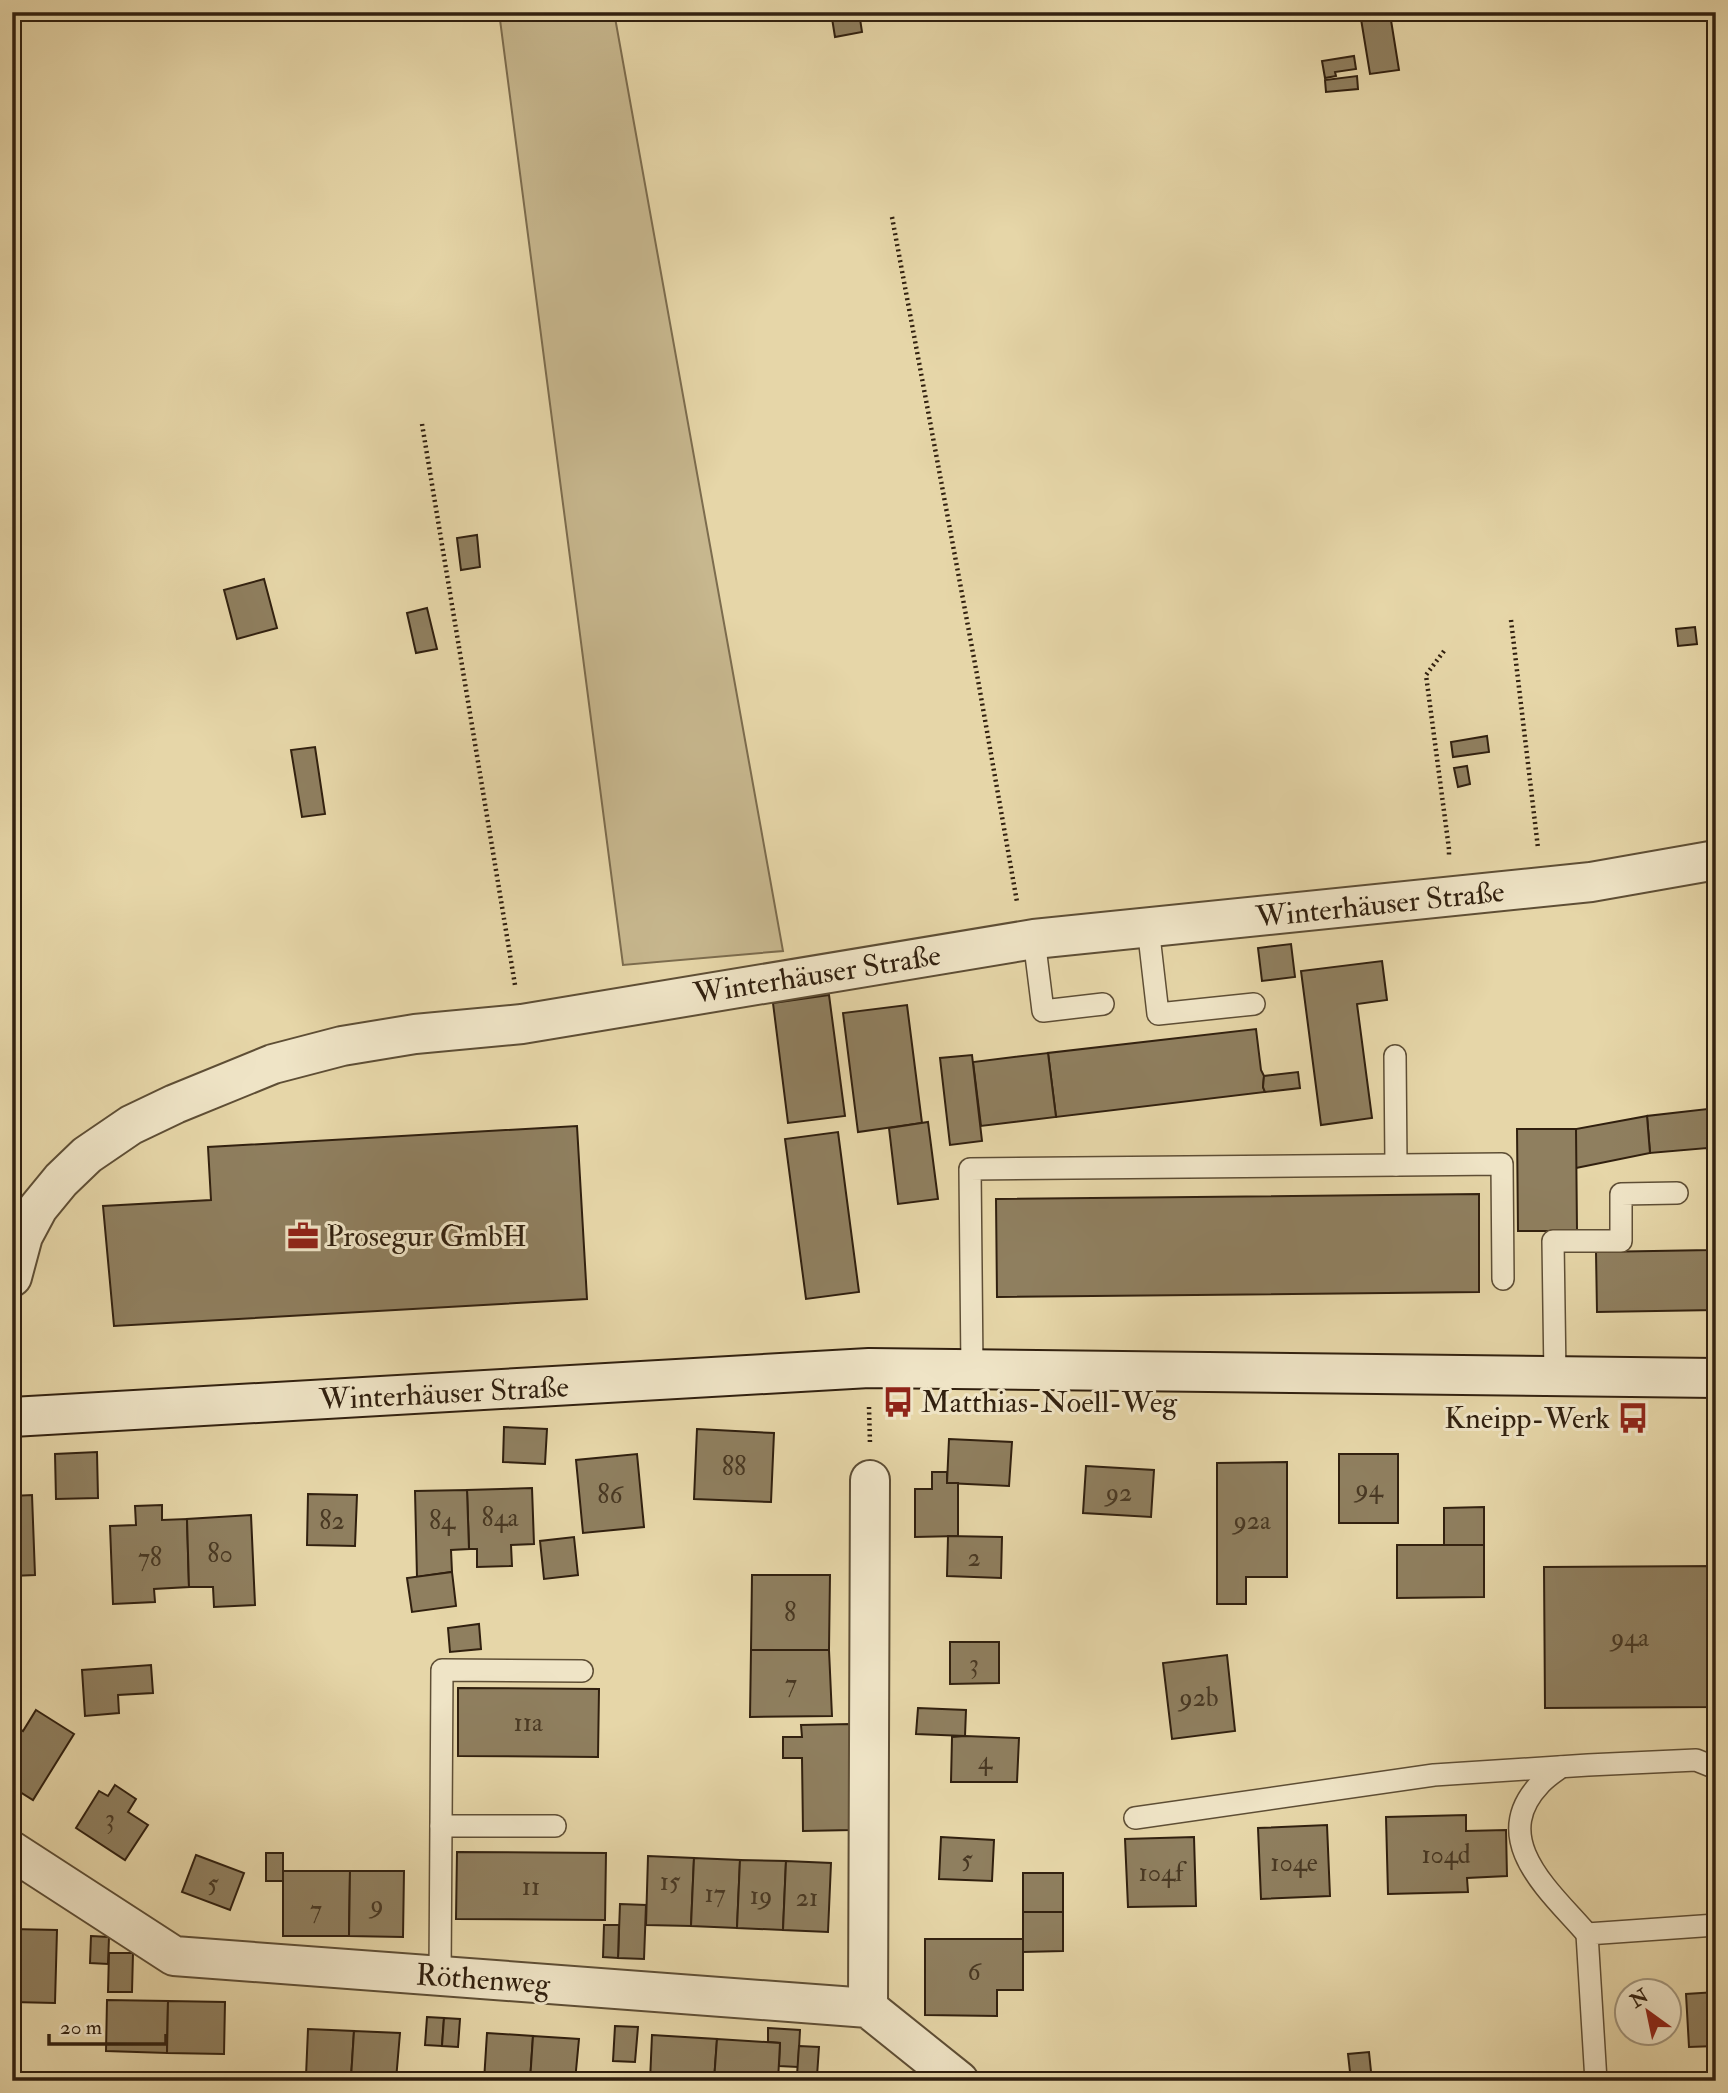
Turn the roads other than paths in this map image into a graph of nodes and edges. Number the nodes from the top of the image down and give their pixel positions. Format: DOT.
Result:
graph roads {
  1 [pos="1716,860"];
  2 [pos="1148,927"];
  3 [pos="1029,940"];
  4 [pos="1104,1004"];
  5 [pos="1254,1004"];
  6 [pos="1395,1056"];
  7 [pos="1396,1165"];
  8 [pos="1677,1193"];
  9 [pos="12,1277"];
  10 [pos="1503,1279"];
  11 [pos="972,1369"];
  12 [pos="1555,1376"];
  13 [pos="1716,1378"];
  14 [pos="12,1417"];
  15 [pos="870,1480"];
  16 [pos="582,1671"];
  17 [pos="1561,1767"];
  18 [pos="1716,1768"];
  19 [pos="1135,1818"];
  20 [pos="441,1826"];
  21 [pos="555,1826"];
  22 [pos="12,1851"];
  23 [pos="1716,1925"];
  24 [pos="1587,1934"];
  25 [pos="440,1976"];
  26 [pos="867,2008"];
  27 [pos="959,2081"];
  28 [pos="1596,2081"];
  1 -- 2 [label="street, Winterhäuser Straße"];
  2 -- 3 [label="street, Winterhäuser Straße"];
  2 -- 5 [label="lane"];
  3 -- 4 [label="lane"];
  3 -- 9 [label="street, Winterhäuser Straße"];
  6 -- 7 [label="lane"];
  7 -- 10 [label="lane"];
  7 -- 11 [label="lane"];
  8 -- 12 [label="lane"];
  11 -- 12 [label="street, Winterhäuser Straße"];
  11 -- 14 [label="street, Winterhäuser Straße"];
  12 -- 13 [label="street, Winterhäuser Straße"];
  15 -- 26 [label="street"];
  16 -- 20 [label="lane"];
  17 -- 18 [label="lane"];
  17 -- 19 [label="lane"];
  17 -- 24 [label="lane"];
  20 -- 21 [label="lane"];
  20 -- 25 [label="lane"];
  22 -- 25 [label="street, Röthenweg"];
  23 -- 24 [label="lane"];
  24 -- 28 [label="lane"];
  25 -- 26 [label="street, Röthenweg"];
  26 -- 27 [label="street"];
}
